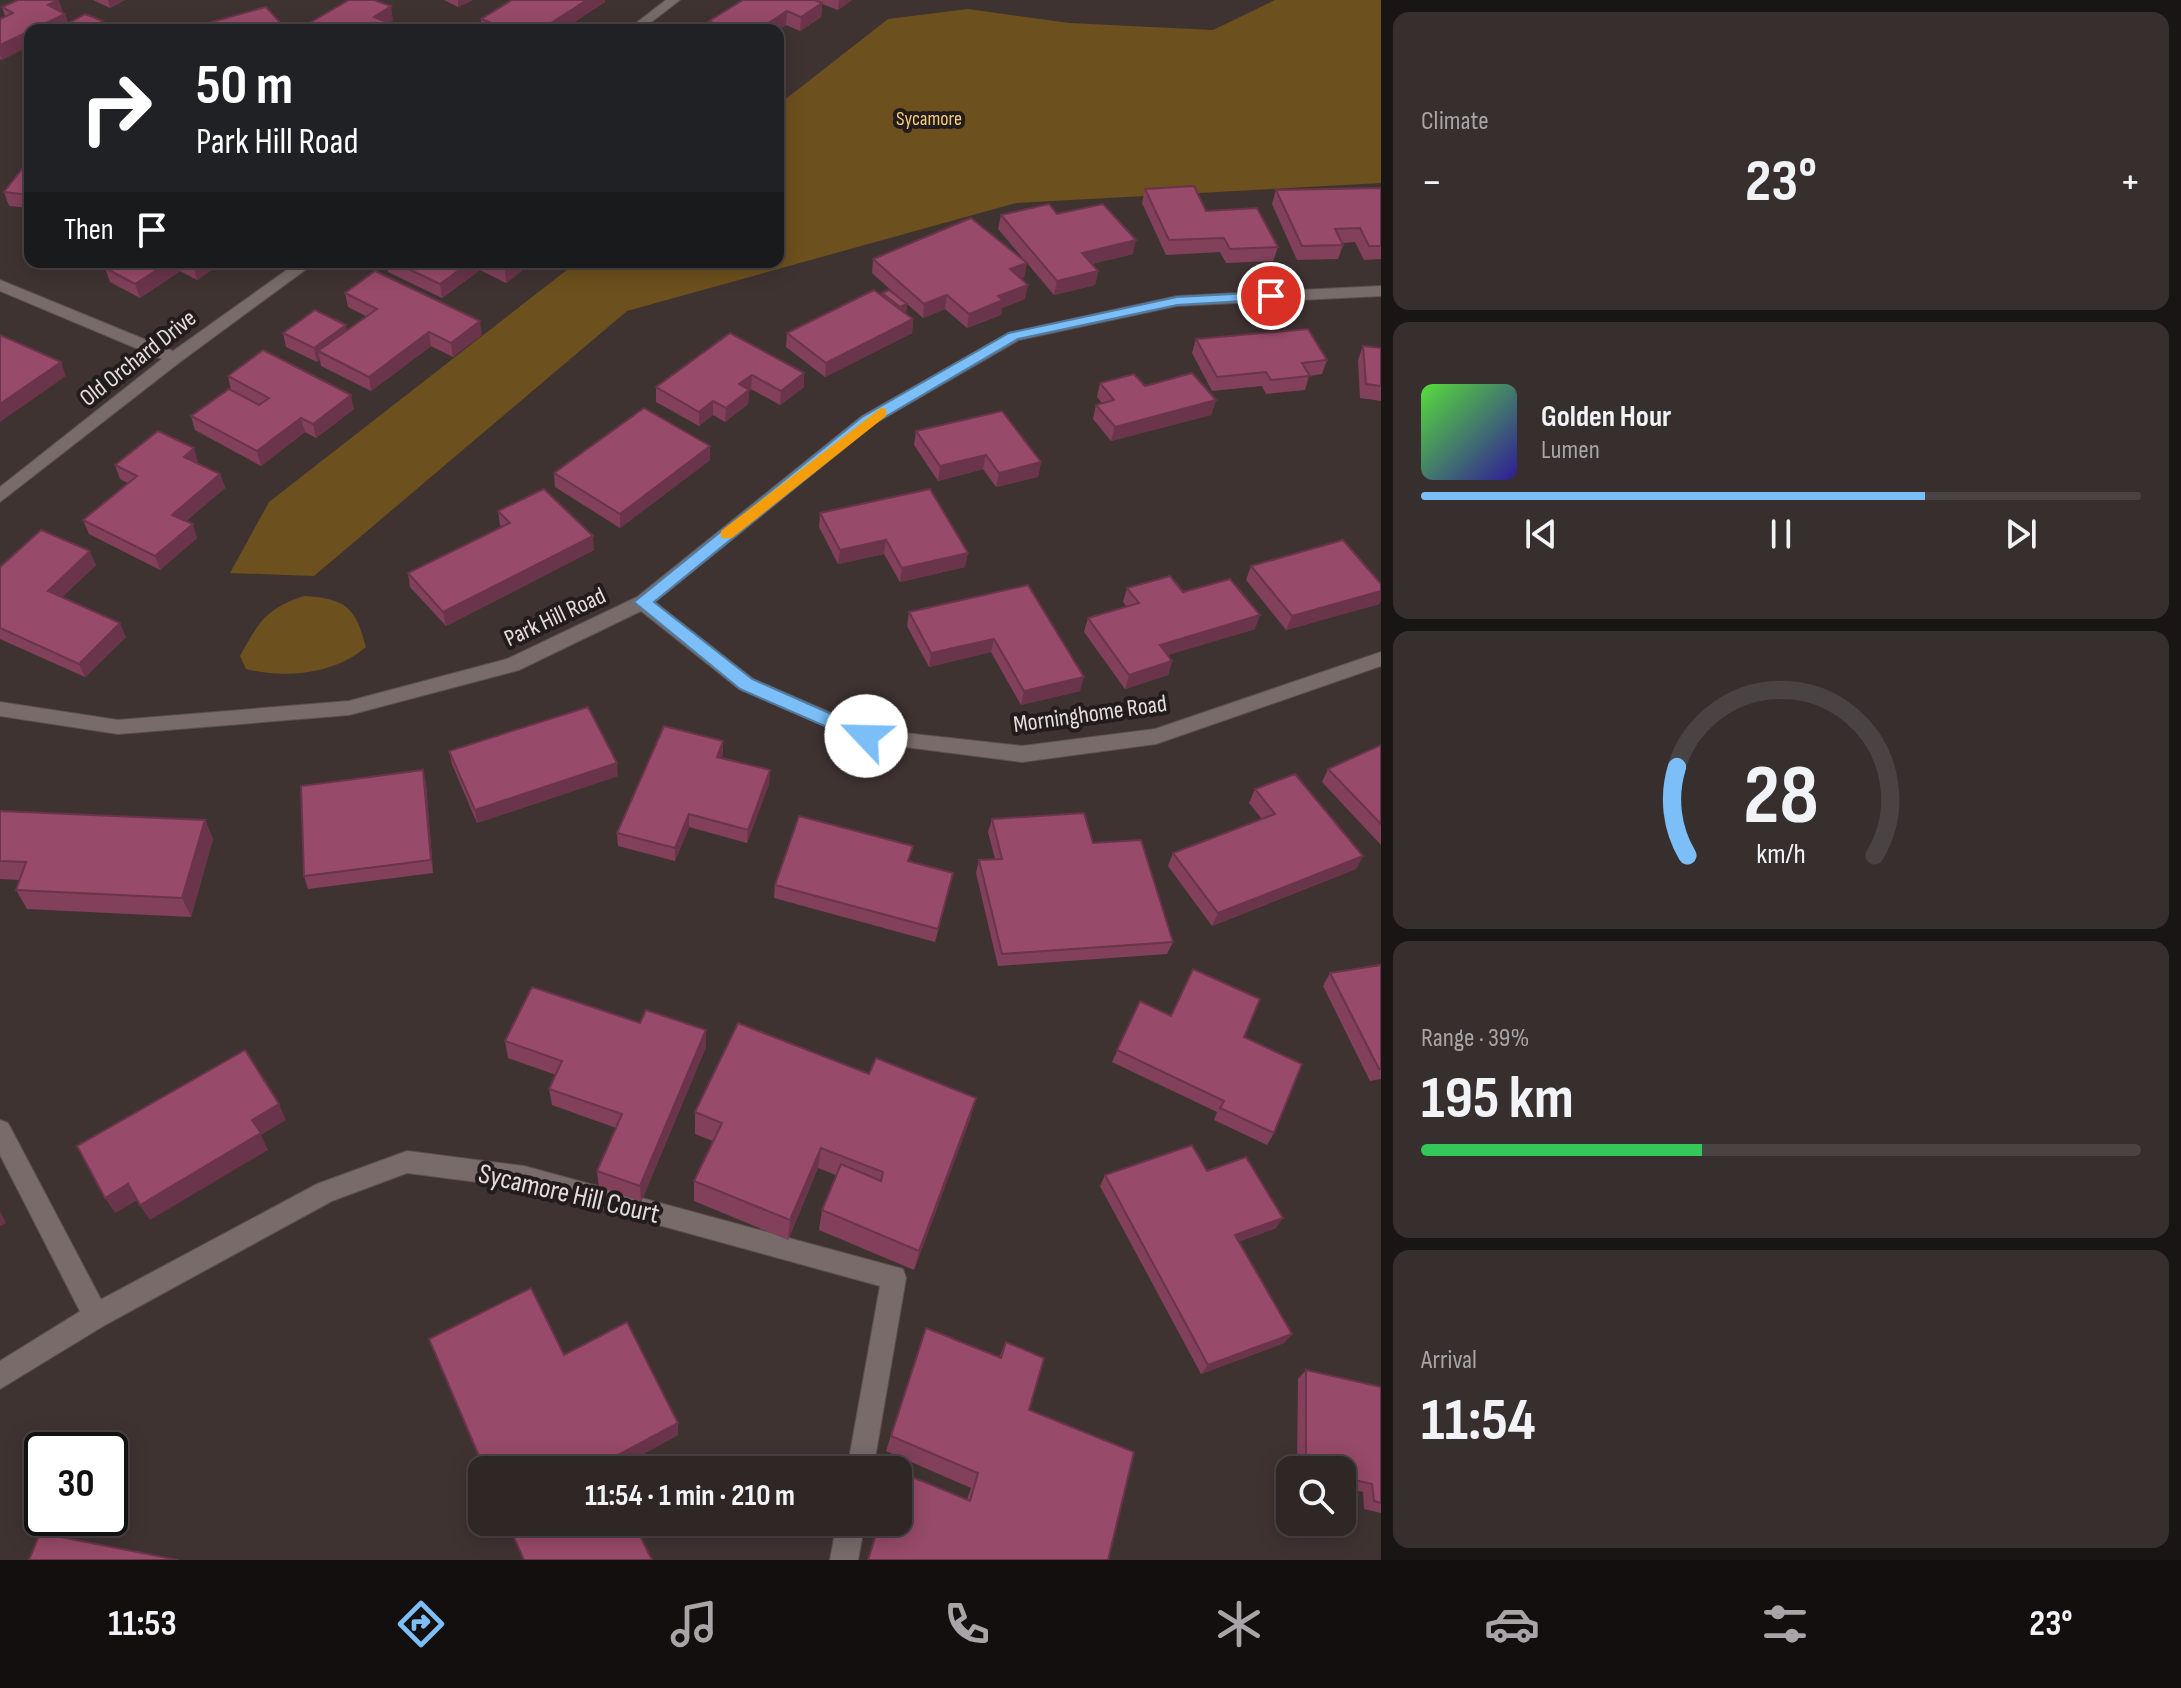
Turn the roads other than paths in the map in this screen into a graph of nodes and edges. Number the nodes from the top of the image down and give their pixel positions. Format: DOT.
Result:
graph roads {
  1 [pos="674,0"];
  2 [pos="641,24"];
  3 [pos="300,268"];
  4 [pos="0,285"];
  5 [pos="1381,291"];
  6 [pos="174,358"];
  7 [pos="0,496"];
  8 [pos="643,602"];
  9 [pos="1381,659"];
  10 [pos="0,709"];
  11 [pos="0,1131"];
  12 [pos="96,1316"];
  13 [pos="0,1376"];
  14 [pos="862,1456"];
  15 [pos="848,1536"];
  16 [pos="844,1560"];
  1 -- 2 [label="street"];
  3 -- 6 [label="street, Old Orchard Drive"];
  4 -- 6 [label="street"];
  5 -- 8 [label="street, Park Hill Road"];
  6 -- 7 [label="street, Old Orchard Drive"];
  8 -- 9 [label="street, Morninghome Road"];
  8 -- 10 [label="street, Park Hill Road"];
  11 -- 12 [label="street"];
  12 -- 13 [label="street, Sycamore Hill Court"];
  12 -- 14 [label="street, Sycamore Hill Court"];
  15 -- 16 [label="street"];
}
